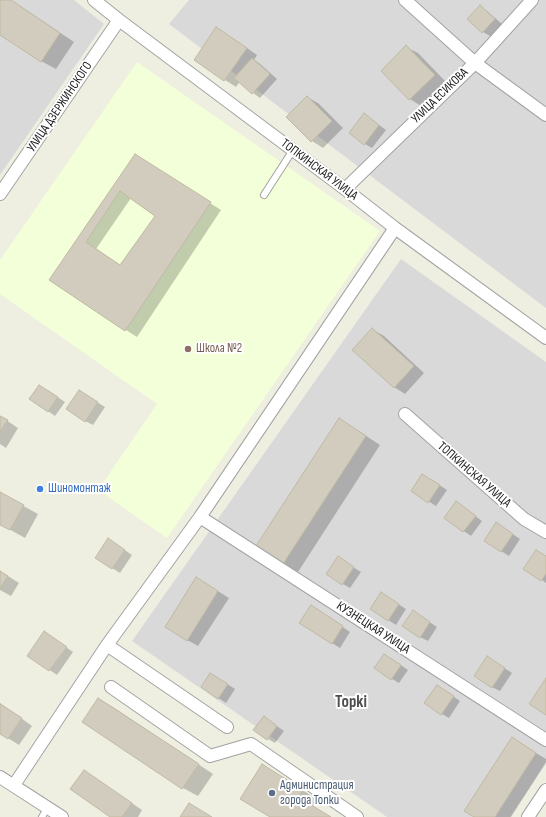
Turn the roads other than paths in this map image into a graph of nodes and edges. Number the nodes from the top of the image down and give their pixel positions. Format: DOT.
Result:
graph roads {
  1 [pos="94,0"];
  2 [pos="405,0"];
  3 [pos="532,0"];
  4 [pos="119,20"];
  5 [pos="475,63"];
  6 [pos="546,115"];
  7 [pos="293,150"];
  8 [pos="345,189"];
  9 [pos="0,194"];
  10 [pos="264,195"];
  11 [pos="395,228"];
  12 [pos="546,338"];
  13 [pos="405,414"];
  14 [pos="200,517"];
  15 [pos="546,532"];
  16 [pos="107,645"];
  17 [pos="111,687"];
  18 [pos="228,727"];
  19 [pos="546,740"];
  20 [pos="0,776"];
  21 [pos="14,785"];
  22 [pos="546,790"];
  23 [pos="45,812"];
  24 [pos="62,817"];
  25 [pos="357,817"];
  26 [pos="528,817"];
  1 -- 4 [label="street, ТОПКИНСКАЯ УЛИЦА"];
  2 -- 5 [label="street"];
  3 -- 5 [label="street, УЛИЦА ЕСИКОВА"];
  4 -- 7 [label="street, ТОПКИНСКАЯ УЛИЦА"];
  4 -- 9 [label="street, УЛИЦА ДЗЕРЖИНСКОГО"];
  5 -- 6 [label="street"];
  5 -- 8 [label="street, УЛИЦА ЕСИКОВА"];
  7 -- 8 [label="street, ТОПКИНСКАЯ УЛИЦА"];
  7 -- 10 [label="lane"];
  8 -- 11 [label="street, ТОПКИНСКАЯ УЛИЦА"];
  11 -- 12 [label="street, ТОПКИНСКАЯ УЛИЦА"];
  11 -- 14 [label="street"];
  13 -- 15 [label="street, ТОПКИНСКАЯ УЛИЦА"];
  14 -- 16 [label="street"];
  14 -- 19 [label="street, КУЗНЕЦКАЯ УЛИЦА"];
  16 -- 18 [label="street"];
  16 -- 21 [label="street"];
  17 -- 25 [label="street"];
  20 -- 21 [label="street"];
  21 -- 23 [label="street"];
  22 -- 26 [label="street"];
  23 -- 24 [label="street"];
}
